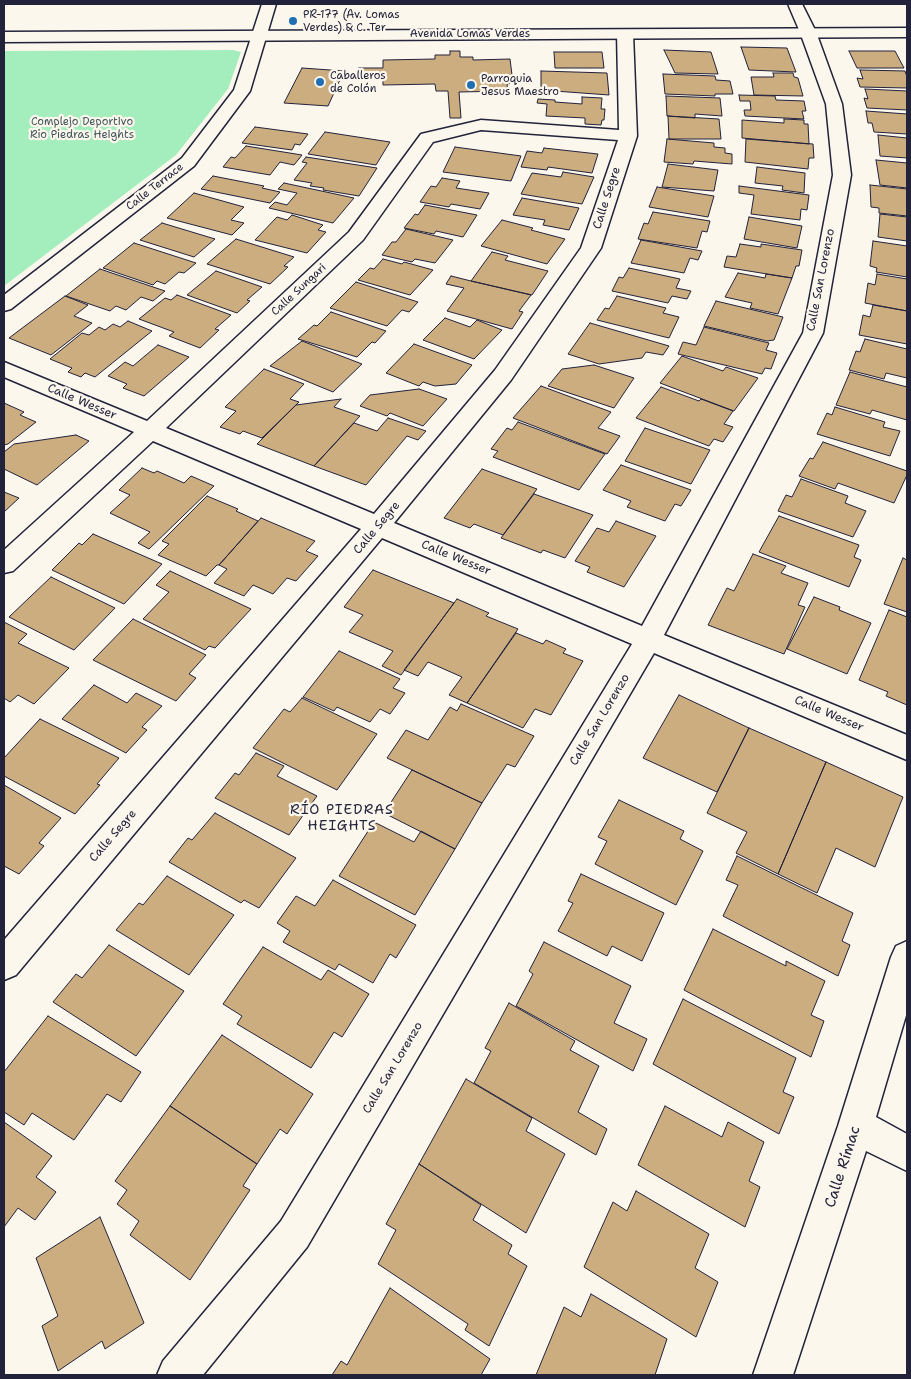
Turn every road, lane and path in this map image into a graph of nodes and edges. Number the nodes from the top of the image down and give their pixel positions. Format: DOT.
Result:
graph roads {
  1 [pos="269,4"];
  2 [pos="795,4"];
  3 [pos="808,32"];
  4 [pos="907,32"];
  5 [pos="625,33"];
  6 [pos="261,35"];
  7 [pos="4,37"];
  8 [pos="628,136"];
  9 [pos="4,305"];
  10 [pos="4,369"];
  11 [pos="150,431"];
  12 [pos="378,526"];
  13 [pos="4,564"];
  14 [pos="649,638"];
  15 [pos="907,748"];
  16 [pos="907,957"];
  17 [pos="4,964"];
  18 [pos="856,1126"];
  19 [pos="907,1153"];
  20 [pos="177,1375"];
  21 [pos="773,1375"];
  1 -- 6 [label="street, Calle Terrace"];
  2 -- 3 [label="street, Calle San Lorenzo"];
  3 -- 4 [label="street, Avenida Lomas Verdes"];
  3 -- 5 [label="street, Avenida Lomas Verdes"];
  3 -- 14 [label="street, Calle San Lorenzo"];
  5 -- 6 [label="street, Avenida Lomas Verdes"];
  5 -- 8 [label="street, Calle Segre"];
  6 -- 7 [label="street, Avenida Lomas Verdes"];
  6 -- 9 [label="street, Calle Terrace"];
  8 -- 11 [label="street, Calle Sungari"];
  8 -- 12 [label="street, Calle Segre"];
  10 -- 11 [label="street, Calle Wesser"];
  11 -- 12 [label="street, Calle Wesser"];
  11 -- 13 [label="street, Calle Sungari"];
  12 -- 14 [label="street, Calle Wesser"];
  12 -- 17 [label="street, Calle Segre"];
  14 -- 15 [label="street, Calle Wesser"];
  14 -- 20 [label="street, Calle San Lorenzo"];
  16 -- 18 [label="street, Calle Rímac"];
  18 -- 19 [label="street"];
  18 -- 21 [label="street, Calle Rímac"];
}
